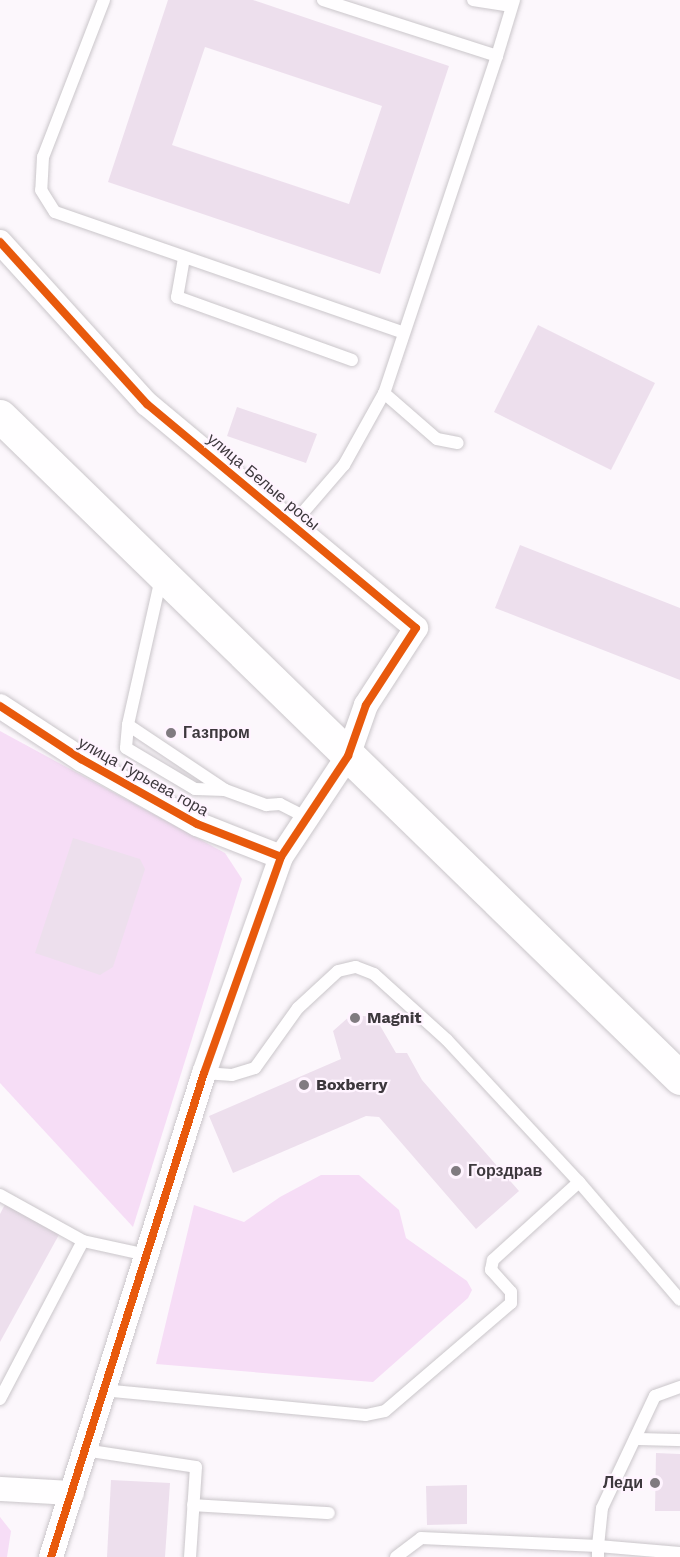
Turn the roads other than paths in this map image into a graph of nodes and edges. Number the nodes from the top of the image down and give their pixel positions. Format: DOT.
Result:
graph roads {
  1 [pos="104,0"];
  2 [pos="323,0"];
  3 [pos="472,0"];
  4 [pos="513,3"];
  5 [pos="496,56"];
  6 [pos="0,242"];
  7 [pos="184,258"];
  8 [pos="404,333"];
  9 [pos="352,360"];
  10 [pos="384,393"];
  11 [pos="0,417"];
  12 [pos="458,443"];
  13 [pos="293,524"];
  14 [pos="162,574"];
  15 [pos="0,706"];
  16 [pos="128,725"];
  17 [pos="348,756"];
  18 [pos="225,790"];
  19 [pos="304,816"];
  20 [pos="280,857"];
  21 [pos="204,1073"];
  22 [pos="680,1078"];
  23 [pos="579,1182"];
  24 [pos="0,1195"];
  25 [pos="83,1241"];
  26 [pos="147,1255"];
  27 [pos="680,1300"];
  28 [pos="680,1387"];
  29 [pos="102,1390"];
  30 [pos="0,1399"];
  31 [pos="635,1439"];
  32 [pos="680,1440"];
  33 [pos="84,1450"];
  34 [pos="0,1489"];
  35 [pos="72,1492"];
  36 [pos="193,1505"];
  37 [pos="329,1513"];
  38 [pos="598,1552"];
  39 [pos="680,1553"];
  40 [pos="51,1557"];
  41 [pos="190,1557"];
  42 [pos="396,1557"];
  1 -- 7 [label="lane"];
  2 -- 5 [label="lane"];
  3 -- 4 [label="lane"];
  4 -- 5 [label="lane"];
  5 -- 8 [label="lane"];
  6 -- 13 [label="street, улица Белые росы"];
  7 -- 8 [label="lane"];
  7 -- 9 [label="lane"];
  8 -- 10 [label="lane"];
  10 -- 12 [label="lane"];
  10 -- 13 [label="lane"];
  11 -- 14 [label="main road"];
  13 -- 17 [label="street, улица Белые росы"];
  14 -- 16 [label="lane"];
  14 -- 17 [label="main road"];
  15 -- 20 [label="street, улица Гурьева гора"];
  16 -- 18 [label="lane"];
  16 -- 18 [label="lane"];
  17 -- 19 [label="street"];
  17 -- 22 [label="main road"];
  18 -- 19 [label="lane"];
  19 -- 20 [label="street"];
  20 -- 21 [label="street"];
  21 -- 23 [label="lane"];
  21 -- 26 [label="street"];
  23 -- 27 [label="lane"];
  23 -- 29 [label="lane"];
  24 -- 25 [label="lane"];
  25 -- 26 [label="lane"];
  25 -- 30 [label="lane"];
  26 -- 29 [label="street"];
  28 -- 31 [label="lane"];
  29 -- 33 [label="street"];
  31 -- 32 [label="lane"];
  31 -- 38 [label="lane"];
  33 -- 35 [label="street"];
  33 -- 36 [label="lane"];
  34 -- 35 [label="street"];
  35 -- 40 [label="street"];
  36 -- 37 [label="lane"];
  36 -- 41 [label="lane"];
  38 -- 39 [label="lane"];
  38 -- 42 [label="lane"];
}
